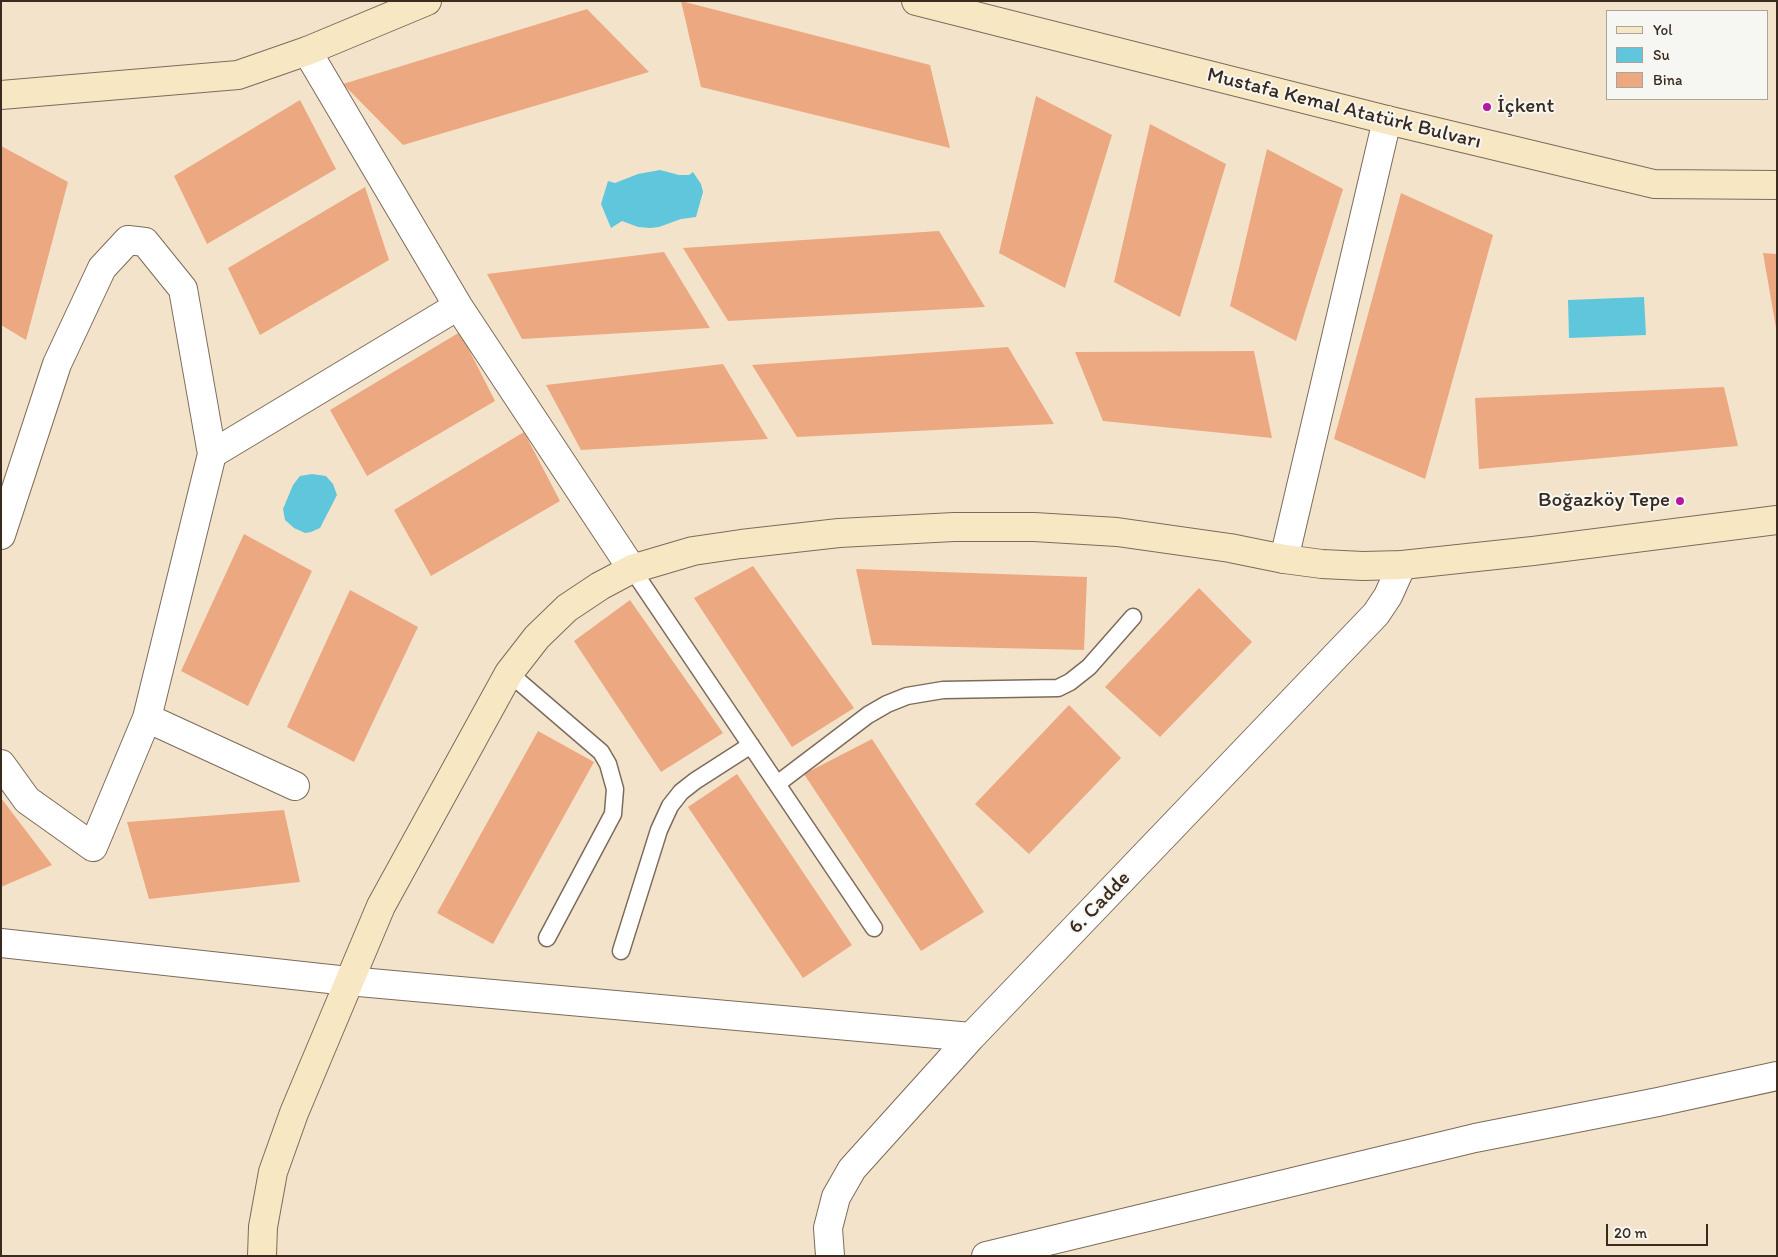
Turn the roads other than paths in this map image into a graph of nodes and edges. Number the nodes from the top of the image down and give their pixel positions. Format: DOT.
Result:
graph roads {
  1 [pos="427,1"];
  2 [pos="916,1"];
  3 [pos="307,52"];
  4 [pos="1,95"];
  5 [pos="1387,120"];
  6 [pos="1777,185"];
  7 [pos="458,306"];
  8 [pos="212,454"];
  9 [pos="1777,520"];
  10 [pos="1,535"];
  11 [pos="1284,559"];
  12 [pos="1402,565"];
  13 [pos="632,569"];
  14 [pos="1133,617"];
  15 [pos="509,673"];
  16 [pos="147,718"];
  17 [pos="751,745"];
  18 [pos="1,764"];
  19 [pos="777,784"];
  20 [pos="295,786"];
  21 [pos="874,928"];
  22 [pos="547,938"];
  23 [pos="1,943"];
  24 [pos="621,951"];
  25 [pos="348,980"];
  26 [pos="971,1037"];
  27 [pos="1777,1076"];
  28 [pos="262,1256"];
  29 [pos="830,1256"];
  30 [pos="986,1256"];
  1 -- 3 [label="street"];
  2 -- 5 [label="street, Mustafa Kemal Atatürk Bulvarı"];
  3 -- 4 [label="street"];
  3 -- 7 [label="street"];
  5 -- 6 [label="street, Mustafa Kemal Atatürk Bulvarı"];
  5 -- 11 [label="street"];
  7 -- 8 [label="street"];
  7 -- 13 [label="street"];
  8 -- 10 [label="street"];
  8 -- 16 [label="street"];
  9 -- 12 [label="street"];
  11 -- 12 [label="street"];
  11 -- 13 [label="street"];
  12 -- 26 [label="street, 6. Cadde"];
  13 -- 15 [label="street"];
  13 -- 17 [label="lane"];
  14 -- 19 [label="lane"];
  15 -- 22 [label="lane"];
  15 -- 25 [label="street"];
  16 -- 18 [label="street"];
  16 -- 20 [label="street"];
  17 -- 19 [label="lane"];
  17 -- 24 [label="lane"];
  19 -- 21 [label="lane"];
  23 -- 25 [label="street"];
  25 -- 26 [label="street"];
  25 -- 28 [label="street"];
  26 -- 29 [label="street, 6. Cadde"];
  27 -- 30 [label="street"];
}
